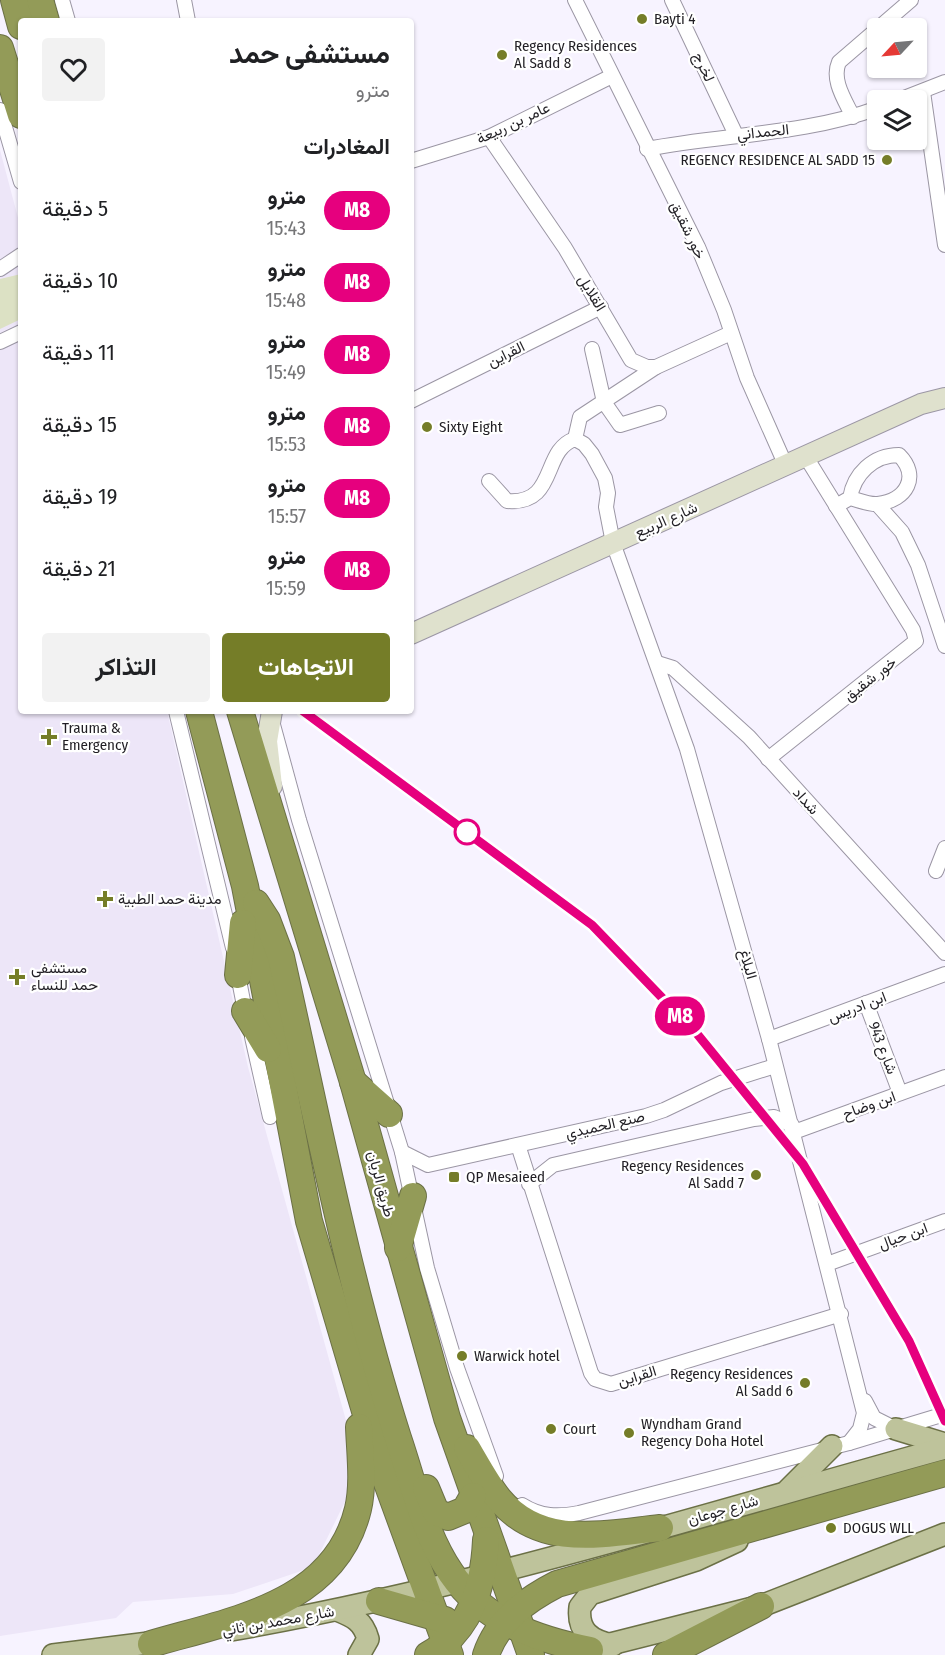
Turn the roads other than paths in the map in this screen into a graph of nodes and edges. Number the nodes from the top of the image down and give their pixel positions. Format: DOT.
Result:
graph roads {
  1 [pos="14,0"];
  2 [pos="40,0"];
  3 [pos="62,0"];
  4 [pos="184,0"];
  5 [pos="576,0"];
  6 [pos="672,0"];
  7 [pos="910,0"];
  8 [pos="19,18"];
  9 [pos="45,18"];
  10 [pos="67,18"];
  11 [pos="187,18"];
  12 [pos="0,48"];
  13 [pos="612,76"];
  14 [pos="945,82"];
  15 [pos="927,90"];
  16 [pos="18,105"];
  17 [pos="0,110"];
  18 [pos="867,112"];
  19 [pos="853,117"];
  20 [pos="927,120"];
  21 [pos="735,135"];
  22 [pos="489,137"];
  23 [pos="647,150"];
  24 [pos="414,160"];
  25 [pos="18,172"];
  26 [pos="945,245"];
  27 [pos="18,257"];
  28 [pos="1,269"];
  29 [pos="18,269"];
  30 [pos="600,307"];
  31 [pos="18,333"];
  32 [pos="731,333"];
  33 [pos="0,342"];
  34 [pos="592,349"];
  35 [pos="656,367"];
  36 [pos="945,387"];
  37 [pos="945,398"];
  38 [pos="414,400"];
  39 [pos="604,402"];
  40 [pos="921,404"];
  41 [pos="659,412"];
  42 [pos="575,439"];
  43 [pos="806,457"];
  44 [pos="786,466"];
  45 [pos="489,482"];
  46 [pos="850,498"];
  47 [pos="878,504"];
  48 [pos="836,506"];
  49 [pos="613,543"];
  50 [pos="414,633"];
  51 [pos="945,646"];
  52 [pos="657,663"];
  53 [pos="177,714"];
  54 [pos="200,714"];
  55 [pos="241,714"];
  56 [pos="271,714"];
  57 [pos="272,714"];
  58 [pos="768,759"];
  59 [pos="271,818"];
  60 [pos="945,848"];
  61 [pos="936,871"];
  62 [pos="245,886"];
  63 [pos="945,953"];
  64 [pos="945,974"];
  65 [pos="238,975"];
  66 [pos="866,1003"];
  67 [pos="245,1011"];
  68 [pos="769,1039"];
  69 [pos="775,1066"];
  70 [pos="945,1077"];
  71 [pos="280,1079"];
  72 [pos="353,1082"];
  73 [pos="900,1093"];
  74 [pos="389,1114"];
  75 [pos="270,1117"];
  76 [pos="793,1129"];
  77 [pos="518,1145"];
  78 [pos="402,1152"];
  79 [pos="428,1165"];
  80 [pos="529,1184"];
  81 [pos="412,1191"];
  82 [pos="945,1221"];
  83 [pos="398,1249"];
  84 [pos="828,1264"];
  85 [pos="358,1296"];
  86 [pos="841,1314"];
  87 [pos="860,1390"];
  88 [pos="358,1394"];
  89 [pos="945,1414"];
  90 [pos="447,1418"];
  91 [pos="896,1429"];
  92 [pos="841,1444"];
  93 [pos="945,1446"];
  94 [pos="945,1473"];
  95 [pos="787,1491"];
  96 [pos="473,1496"];
  97 [pos="784,1519"];
  98 [pos="660,1528"];
  99 [pos="945,1534"];
  100 [pos="480,1576"];
  101 [pos="426,1589"];
  102 [pos="379,1600"];
  103 [pos="475,1600"];
  104 [pos="761,1606"];
  105 [pos="337,1610"];
  106 [pos="434,1615"];
  107 [pos="513,1621"];
  108 [pos="151,1644"];
  109 [pos="446,1645"];
  110 [pos="590,1650"];
  111 [pos="490,1653"];
  112 [pos="53,1655"];
  113 [pos="359,1655"];
  114 [pos="531,1655"];
  115 [pos="666,1655"];
  1 -- 8 [label="highway"];
  2 -- 9 [label="highway"];
  3 -- 10 [label="street"];
  4 -- 11 [label="street"];
  5 -- 13 [label="street, خور شقيق"];
  6 -- 21 [label="street, لخرج"];
  7 -- 19 [label="street"];
  12 -- 16 [label="highway"];
  13 -- 22 [label="street, عامر بن ربيعة"];
  13 -- 23 [label="street, خور شقيق"];
  14 -- 15 [label="street"];
  17 -- 25 [label="street"];
  18 -- 19 [label="street, الحمداني"];
  19 -- 21 [label="street, الحمداني"];
  20 -- 26 [label="street"];
  21 -- 23 [label="street, الحمداني"];
  22 -- 24 [label="street, عامر بن ربيعة"];
  22 -- 30 [label="street, القلايل"];
  23 -- 32 [label="street, خور شقيق"];
  27 -- 28 [label="street"];
  28 -- 29 [label="street"];
  30 -- 35 [label="street, القلايل"];
  30 -- 38 [label="street, القراين"];
  31 -- 33 [label="street"];
  32 -- 35 [label="street"];
  32 -- 44 [label="street, خور شقيق"];
  34 -- 39 [label="street"];
  35 -- 39 [label="street"];
  36 -- 40 [label="street, شارع الربيع"];
  37 -- 40 [label="street, شارع الربيع"];
  39 -- 41 [label="street"];
  39 -- 42 [label="street"];
  40 -- 43 [label="street, شارع الربيع"];
  42 -- 45 [label="street"];
  42 -- 49 [label="street, البلاغ"];
  43 -- 44 [label="street, شارع الربيع"];
  43 -- 48 [label="street, خور شقيق"];
  44 -- 49 [label="street, شارع الربيع"];
  46 -- 47 [label="street"];
  46 -- 47 [label="street"];
  46 -- 48 [label="street"];
  47 -- 51 [label="street"];
  48 -- 58 [label="street, خور شقيق"];
  49 -- 50 [label="street, شارع الربيع"];
  49 -- 52 [label="street, البلاغ"];
  52 -- 58 [label="street, شداد"];
  52 -- 68 [label="street, البلاغ"];
  53 -- 65 [label="street"];
  54 -- 62 [label="highway"];
  55 -- 59 [label="highway, طريق الريان"];
  56 -- 59 [label="street"];
  57 -- 74 [label="street, طريق الريان"];
  58 -- 63 [label="street, شداد"];
  59 -- 72 [label="highway, طريق الريان"];
  60 -- 61 [label="street"];
  62 -- 65 [label="highway"];
  62 -- 71 [label="highway"];
  62 -- 85 [label="highway"];
  64 -- 66 [label="street, ابن ادريس"];
  65 -- 67 [label="street"];
  66 -- 68 [label="street, ابن ادريس"];
  66 -- 73 [label="street, شارع 943"];
  67 -- 71 [label="highway"];
  67 -- 75 [label="street"];
  68 -- 69 [label="street, البلاغ"];
  69 -- 76 [label="street, البلاغ"];
  69 -- 77 [label="street, صنع الحميدي"];
  70 -- 73 [label="street, ابن وضاح"];
  71 -- 88 [label="highway"];
  72 -- 74 [label="highway"];
  72 -- 83 [label="highway, طريق الريان"];
  73 -- 76 [label="street, ابن وضاح"];
  74 -- 78 [label="street, طريق الريان"];
  76 -- 80 [label="street"];
  76 -- 84 [label="street, البلاغ"];
  77 -- 79 [label="street, صنع الحميدي"];
  77 -- 80 [label="street, القراين"];
  78 -- 79 [label="street"];
  78 -- 81 [label="street, طريق الريان"];
  79 -- 81 [label="street"];
  80 -- 86 [label="street, القراين"];
  81 -- 83 [label="highway"];
  81 -- 92 [label="street, طريق الريان"];
  82 -- 84 [label="street, ابن حيال"];
  83 -- 90 [label="highway, طريق الريان"];
  84 -- 86 [label="street, البلاغ"];
  85 -- 96 [label="highway"];
  85 -- 100 [label="highway"];
  86 -- 87 [label="street, البلاغ"];
  87 -- 91 [label="street, البلاغ"];
  87 -- 92 [label="street, البلاغ"];
  88 -- 101 [label="highway"];
  88 -- 108 [label="highway"];
  89 -- 91 [label="street"];
  90 -- 96 [label="highway, طريق الريان"];
  90 -- 98 [label="highway"];
  91 -- 92 [label="street"];
  91 -- 93 [label="main road"];
  92 -- 95 [label="main road"];
  93 -- 95 [label="main road, شارع جوعان"];
  94 -- 97 [label="highway"];
  95 -- 98 [label="main road, شارع جوعان"];
  96 -- 100 [label="highway, طريق الريان"];
  97 -- 107 [label="highway"];
  97 -- 110 [label="main road"];
  98 -- 100 [label="main road, شارع جوعان"];
  99 -- 104 [label="main road"];
  100 -- 101 [label="main road, شارع محمد بن ثاني"];
  100 -- 103 [label="highway"];
  100 -- 107 [label="highway, طريق الريان"];
  101 -- 102 [label="main road, شارع محمد بن ثاني"];
  101 -- 106 [label="highway"];
  102 -- 105 [label="main road, شارع محمد بن ثاني"];
  102 -- 106 [label="highway"];
  103 -- 107 [label="highway"];
  103 -- 109 [label="highway"];
  104 -- 110 [label="main road"];
  104 -- 115 [label="highway"];
  105 -- 108 [label="main road, شارع محمد بن ثاني"];
  105 -- 113 [label="main road"];
  106 -- 109 [label="highway"];
  107 -- 110 [label="highway"];
  107 -- 111 [label="highway"];
  107 -- 114 [label="highway, طريق الريان"];
  108 -- 112 [label="main road, شارع محمد بن ثاني"];
  109 -- 111 [label="highway"];
}
